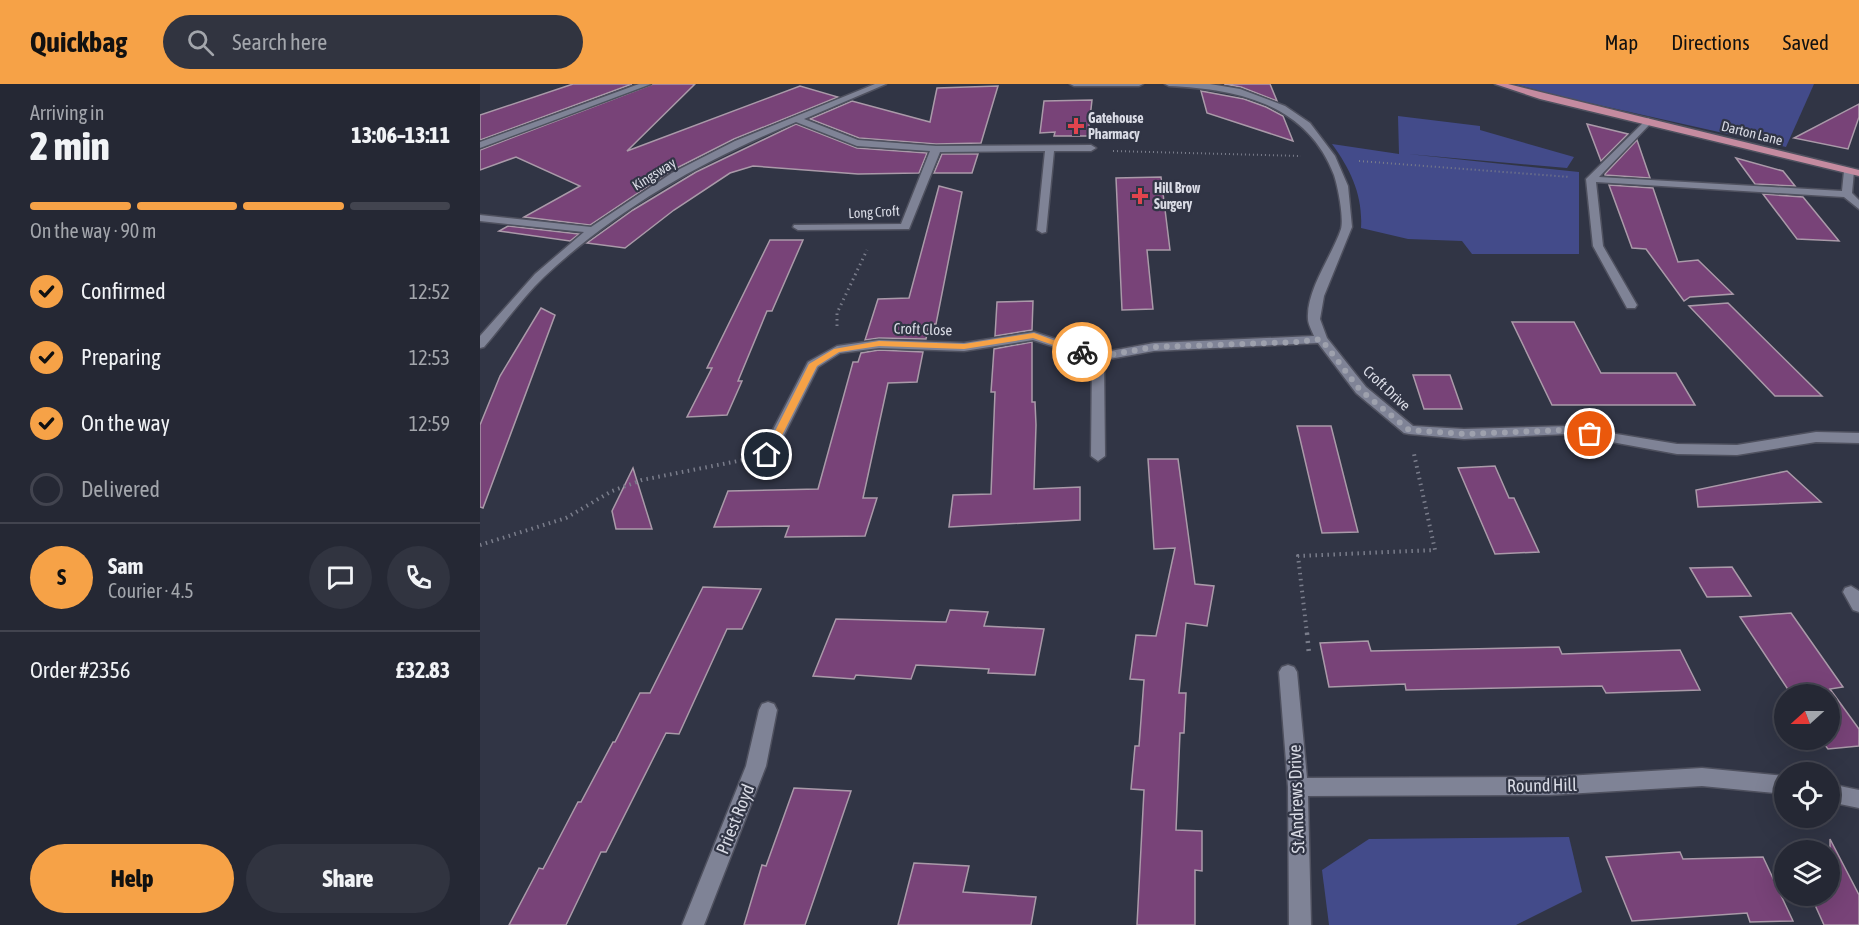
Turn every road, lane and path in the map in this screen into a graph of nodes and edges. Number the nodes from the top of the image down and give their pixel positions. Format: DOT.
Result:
graph roads {
  1 [pos="647,84"];
  2 [pos="882,84"];
  3 [pos="1074,84"];
  4 [pos="1139,84"];
  5 [pos="1169,84"];
  6 [pos="1499,84"];
  7 [pos="795,119"];
  8 [pos="1648,121"];
  9 [pos="480,145"];
  10 [pos="1050,148"];
  11 [pos="1090,148"];
  12 [pos="936,149"];
  13 [pos="1854,172"];
  14 [pos="1592,179"];
  15 [pos="1848,194"];
  16 [pos="1859,206"];
  17 [pos="480,218"];
  18 [pos="798,227"];
  19 [pos="905,227"];
  20 [pos="593,230"];
  21 [pos="1042,230"];
  22 [pos="1631,305"];
  23 [pos="1321,339"];
  24 [pos="480,344"];
  25 [pos="837,350"];
  26 [pos="1098,357"];
  27 [pos="1409,430"];
  28 [pos="1859,438"];
  29 [pos="767,455"];
  30 [pos="1098,456"];
  31 [pos="480,545"];
  32 [pos="1288,672"];
  33 [pos="768,710"];
  34 [pos="1774,784"];
  35 [pos="1298,787"];
  36 [pos="1840,795"];
  37 [pos="1859,799"];
  38 [pos="693,925"];
  39 [pos="1300,925"];
  1 -- 9 [label="street"];
  2 -- 7 [label="street, Kingsway"];
  3 -- 4 [label="street"];
  5 -- 23 [label="street, Croft Drive"];
  6 -- 8 [label="main road, Darton Lane"];
  7 -- 12 [label="street"];
  7 -- 20 [label="street, Kingsway"];
  8 -- 13 [label="main road, Darton Lane"];
  8 -- 14 [label="street"];
  10 -- 11 [label="street"];
  10 -- 12 [label="street"];
  10 -- 21 [label="street"];
  12 -- 19 [label="street, Long Croft"];
  13 -- 15 [label="street, Darton Lane"];
  14 -- 15 [label="street"];
  14 -- 22 [label="street"];
  15 -- 16 [label="street"];
  17 -- 20 [label="street"];
  18 -- 19 [label="street, Long Croft"];
  19 -- 25 [label="path"];
  20 -- 24 [label="street, Kingsway"];
  23 -- 26 [label="street, Croft Close"];
  23 -- 27 [label="street, Croft Drive"];
  25 -- 26 [label="street, Croft Close"];
  25 -- 29 [label="street, Croft Close"];
  26 -- 30 [label="street"];
  27 -- 28 [label="street, Croft Drive"];
  27 -- 32 [label="path"];
  29 -- 31 [label="path"];
  32 -- 35 [label="street, St Andrews Drive"];
  33 -- 38 [label="street, Priest Royd"];
  34 -- 35 [label="street, Round Hill"];
  35 -- 39 [label="street, St Andrews Drive"];
  36 -- 37 [label="street"];
}
